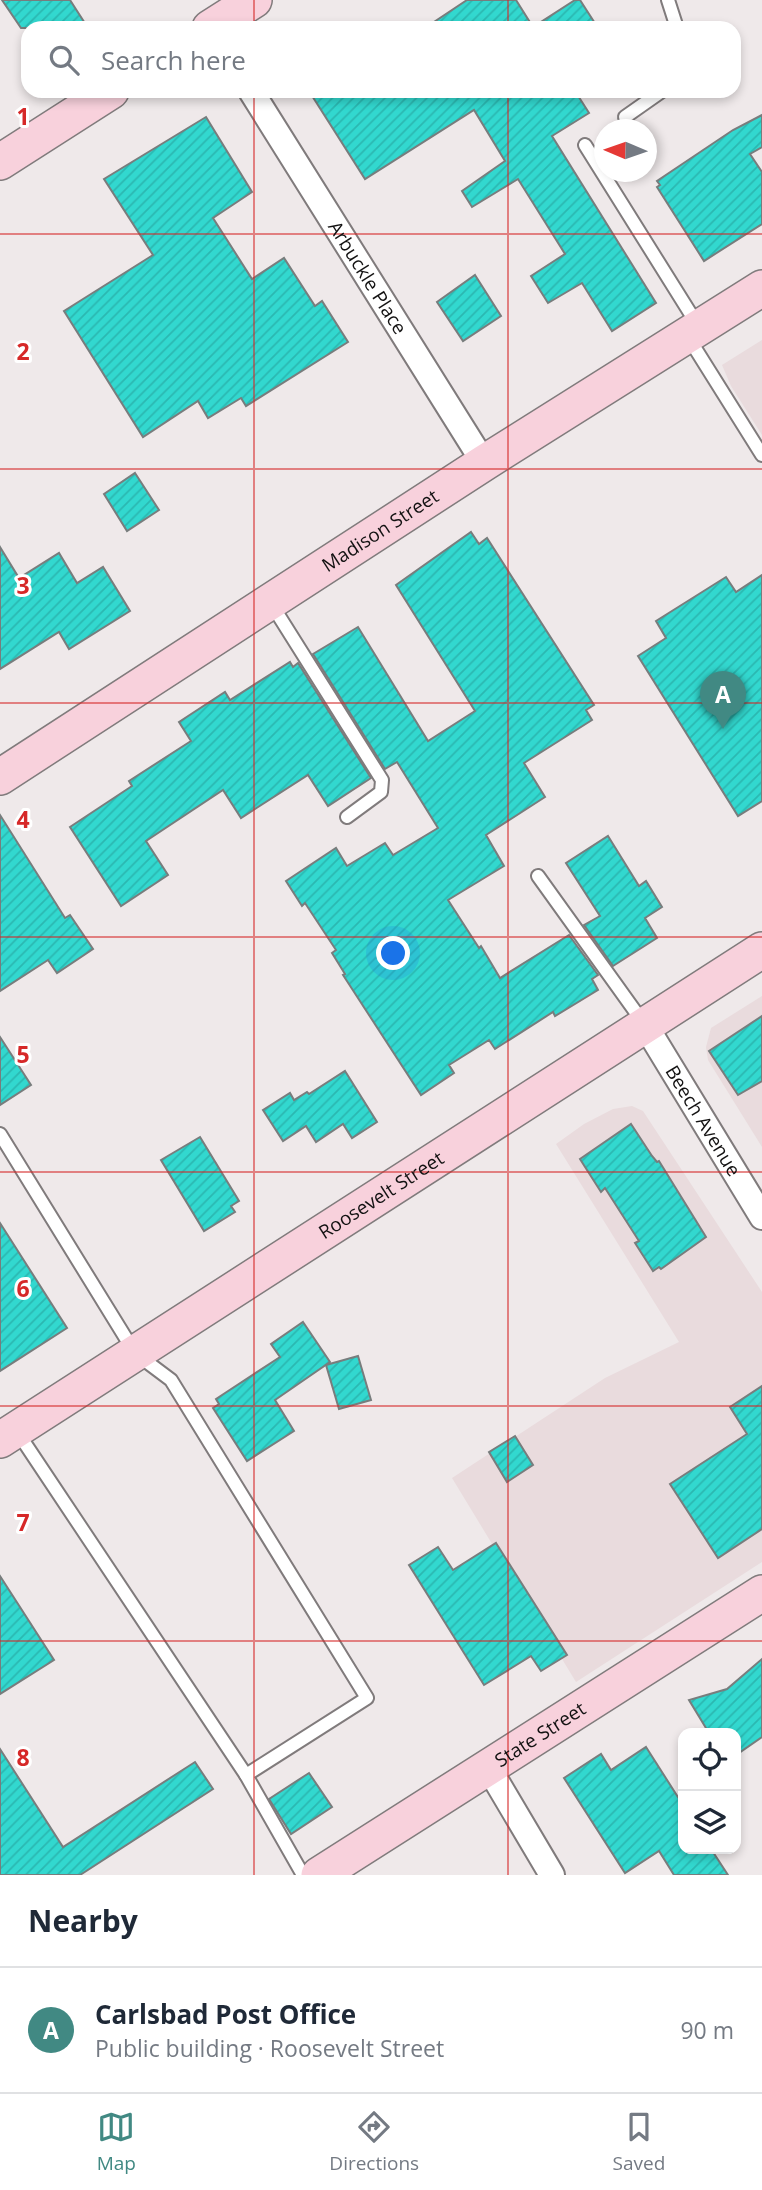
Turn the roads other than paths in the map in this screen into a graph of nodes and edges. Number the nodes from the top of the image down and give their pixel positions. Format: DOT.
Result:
graph roads {
  1 [pos="254,0"];
  2 [pos="668,0"];
  3 [pos="222,21"];
  4 [pos="675,21"];
  5 [pos="100,98"];
  6 [pos="255,98"];
  7 [pos="652,98"];
  8 [pos="625,117"];
  9 [pos="585,145"];
  10 [pos="0,162"];
  11 [pos="762,288"];
  12 [pos="693,331"];
  13 [pos="762,455"];
  14 [pos="484,463"];
  15 [pos="270,602"];
  16 [pos="0,777"];
  17 [pos="347,817"];
  18 [pos="538,876"];
  19 [pos="762,950"];
  20 [pos="645,1025"];
  21 [pos="0,1134"];
  22 [pos="762,1217"];
  23 [pos="135,1353"];
  24 [pos="8,1435"];
  25 [pos="762,1593"];
  26 [pos="488,1767"];
  27 [pos="246,1775"];
  28 [pos="303,1875"];
  29 [pos="318,1875"];
  30 [pos="552,1875"];
  1 -- 3 [label="street"];
  2 -- 4 [label="lane"];
  5 -- 10 [label="street"];
  6 -- 14 [label="street, Arbuckle Place"];
  7 -- 8 [label="lane"];
  9 -- 12 [label="lane"];
  11 -- 12 [label="street, Madison Street"];
  12 -- 13 [label="lane"];
  12 -- 14 [label="street, Madison Street"];
  14 -- 15 [label="street, Madison Street"];
  15 -- 16 [label="street, Madison Street"];
  15 -- 17 [label="lane"];
  18 -- 20 [label="lane"];
  19 -- 20 [label="street, Roosevelt Street"];
  20 -- 22 [label="street, Beech Avenue"];
  20 -- 23 [label="street, Roosevelt Street"];
  21 -- 23 [label="lane"];
  23 -- 24 [label="street, Roosevelt Street"];
  23 -- 27 [label="lane"];
  24 -- 27 [label="lane"];
  25 -- 26 [label="street, State Street"];
  26 -- 29 [label="street, State Street"];
  26 -- 30 [label="street"];
  27 -- 28 [label="lane"];
}
